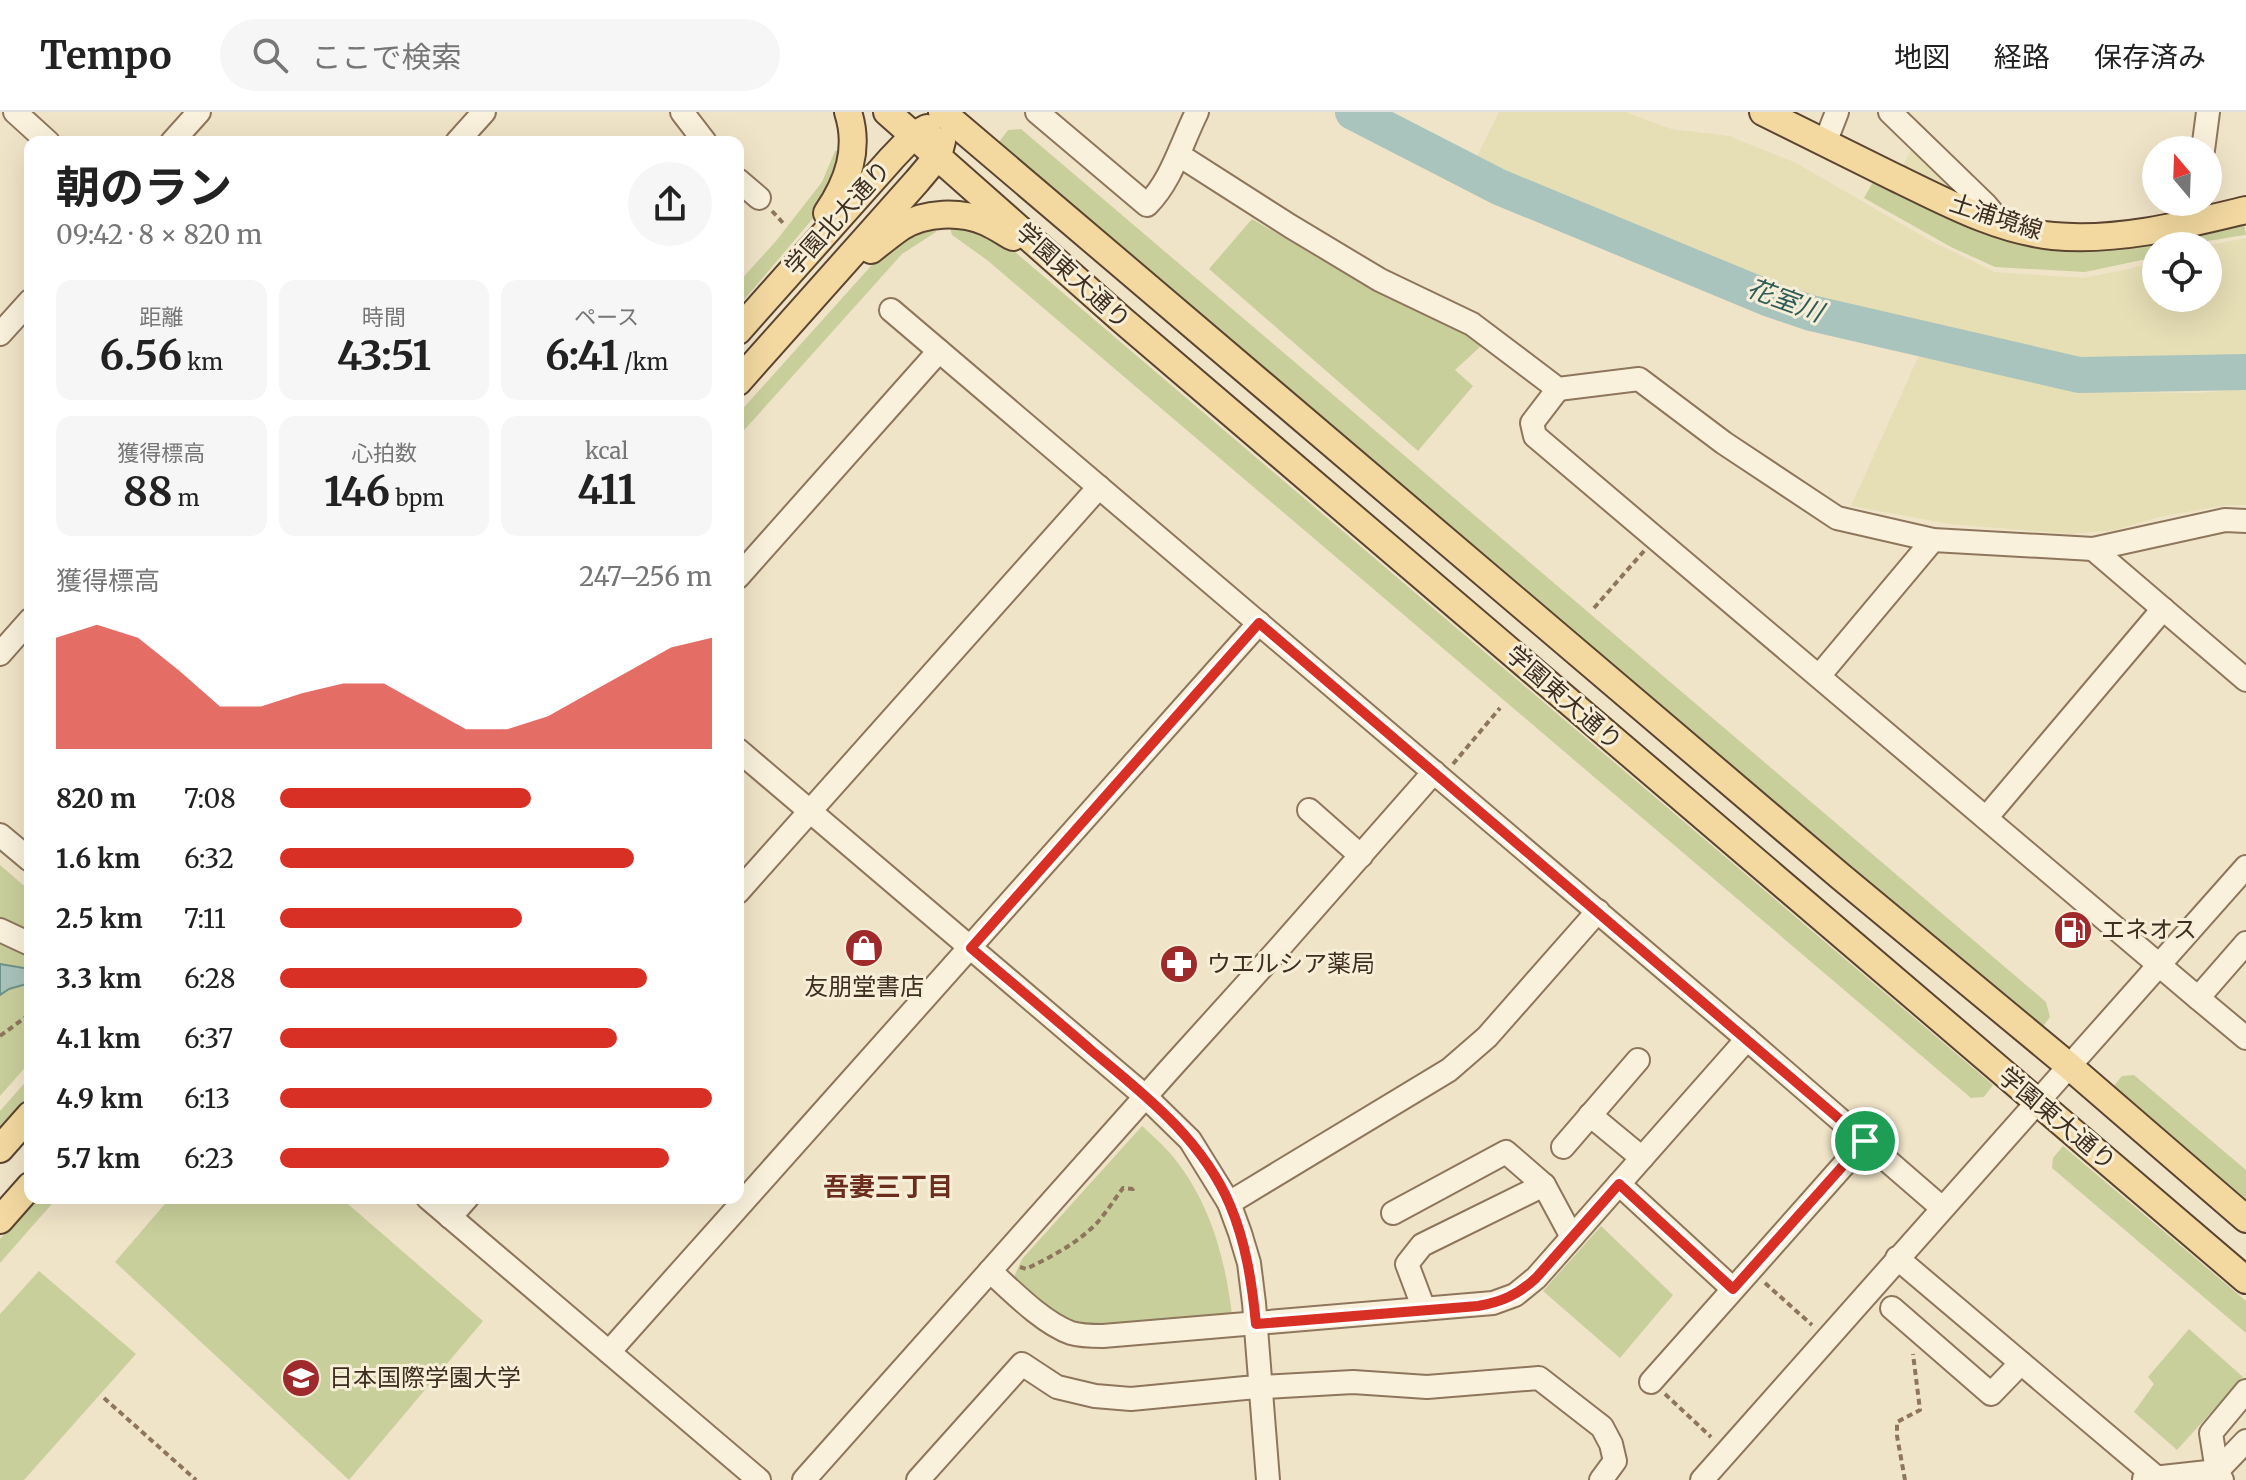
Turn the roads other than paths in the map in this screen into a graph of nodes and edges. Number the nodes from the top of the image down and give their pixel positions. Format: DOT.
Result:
graph roads {
  1 [pos="15,112"];
  2 [pos="199,112"];
  3 [pos="484,112"];
  4 [pos="682,112"];
  5 [pos="848,112"];
  6 [pos="887,112"];
  7 [pos="1037,112"];
  8 [pos="1197,112"];
  9 [pos="1763,112"];
  10 [pos="1837,112"];
  11 [pos="1890,112"];
  12 [pos="2208,112"];
  13 [pos="948,114"];
  14 [pos="914,135"];
  15 [pos="41,136"];
  16 [pos="177,136"];
  17 [pos="462,136"];
  18 [pos="700,136"];
  19 [pos="2205,136"];
  20 [pos="1825,143"];
  21 [pos="1179,155"];
  22 [pos="938,156"];
  23 [pos="744,185"];
  24 [pos="759,198"];
  25 [pos="2222,210"];
  26 [pos="2246,210"];
  27 [pos="2191,216"];
  28 [pos="2002,224"];
  29 [pos="1058,263"];
  30 [pos="818,291"];
  31 [pos="24,308"];
  32 [pos="891,310"];
  33 [pos="744,325"];
  34 [pos="0,334"];
  35 [pos="939,351"];
  36 [pos="744,375"];
  37 [pos="1558,389"];
  38 [pos="1099,487"];
  39 [pos="2246,521"];
  40 [pos="1933,540"];
  41 [pos="2093,549"];
  42 [pos="744,570"];
  43 [pos="2163,609"];
  44 [pos="1259,623"];
  45 [pos="24,627"];
  46 [pos="0,654"];
  47 [pos="1819,676"];
  48 [pos="2246,680"];
  49 [pos="744,755"];
  50 [pos="1438,775"];
  51 [pos="1309,810"];
  52 [pos="810,811"];
  53 [pos="1986,818"];
  54 [pos="0,835"];
  55 [pos="24,855"];
  56 [pos="1361,856"];
  57 [pos="2246,867"];
  58 [pos="744,885"];
  59 [pos="1598,911"];
  60 [pos="0,930"];
  61 [pos="24,941"];
  62 [pos="2246,943"];
  63 [pos="971,948"];
  64 [pos="2160,966"];
  65 [pos="2198,998"];
  66 [pos="2246,1038"];
  67 [pos="1747,1039"];
  68 [pos="1638,1060"];
  69 [pos="2069,1066"];
  70 [pos="1146,1097"];
  71 [pos="2036,1102"];
  72 [pos="1590,1115"];
  73 [pos="24,1122"];
  74 [pos="1865,1141"];
  75 [pos="1563,1147"];
  76 [pos="0,1149"];
  77 [pos="1642,1158"];
  78 [pos="1619,1184"];
  79 [pos="1544,1185"];
  80 [pos="24,1193"];
  81 [pos="744,1201"];
  82 [pos="1229,1203"];
  83 [pos="435,1204"];
  84 [pos="462,1204"];
  85 [pos="742,1204"];
  86 [pos="1942,1208"];
  87 [pos="1393,1213"];
  88 [pos="450,1217"];
  89 [pos="2246,1219"];
  90 [pos="0,1220"];
  91 [pos="1572,1237"];
  92 [pos="1897,1258"];
  93 [pos="990,1271"];
  94 [pos="2246,1280"];
  95 [pos="1733,1289"];
  96 [pos="1892,1308"];
  97 [pos="1424,1309"];
  98 [pos="1256,1324"];
  99 [pos="609,1352"];
  100 [pos="2021,1363"];
  101 [pos="1651,1382"];
  102 [pos="1261,1387"];
  103 [pos="2246,1391"];
  104 [pos="2246,1441"];
  105 [pos="2219,1476"];
  106 [pos="2148,1479"];
  107 [pos="759,1480"];
  108 [pos="804,1480"];
  109 [pos="918,1480"];
  110 [pos="1268,1480"];
  111 [pos="1601,1480"];
  112 [pos="1702,1480"];
  1 -- 15 [label="street"];
  2 -- 16 [label="street"];
  3 -- 17 [label="street"];
  4 -- 18 [label="street"];
  5 -- 33 [label="main road"];
  6 -- 14 [label="main road, 学園東大通り"];
  7 -- 21 [label="street"];
  8 -- 21 [label="street"];
  9 -- 20 [label="main road, 土浦境線"];
  10 -- 20 [label="street"];
  11 -- 28 [label="street"];
  12 -- 19 [label="street"];
  13 -- 14 [label="main road, 学園北大通り"];
  13 -- 22 [label="main road"];
  13 -- 69 [label="main road, 学園東大通り"];
  14 -- 22 [label="main road, 学園東大通り"];
  14 -- 33 [label="main road, 学園北大通り"];
  20 -- 28 [label="main road, 土浦境線"];
  21 -- 37 [label="street"];
  22 -- 29 [label="main road, 学園東大通り"];
  22 -- 30 [label="main road, 学園北大通り"];
  23 -- 24 [label="street"];
  25 -- 26 [label="main road, 土浦境線"];
  27 -- 28 [label="main road, 土浦境線"];
  29 -- 30 [label="main road"];
  29 -- 71 [label="main road, 学園東大通り"];
  30 -- 36 [label="main road, 学園北大通り"];
  31 -- 34 [label="street"];
  32 -- 35 [label="street"];
  35 -- 38 [label="street"];
  35 -- 42 [label="street"];
  37 -- 40 [label="street"];
  37 -- 47 [label="street"];
  38 -- 44 [label="street"];
  38 -- 52 [label="street"];
  39 -- 41 [label="street"];
  40 -- 41 [label="street"];
  40 -- 47 [label="street"];
  41 -- 43 [label="street"];
  43 -- 48 [label="street"];
  43 -- 53 [label="street"];
  44 -- 50 [label="street"];
  44 -- 63 [label="street"];
  45 -- 46 [label="street"];
  47 -- 53 [label="street"];
  49 -- 52 [label="street"];
  50 -- 56 [label="street"];
  50 -- 59 [label="street"];
  51 -- 56 [label="street"];
  52 -- 58 [label="street"];
  52 -- 63 [label="street"];
  53 -- 64 [label="street"];
  54 -- 55 [label="street"];
  56 -- 70 [label="street"];
  57 -- 64 [label="street"];
  59 -- 67 [label="street"];
  59 -- 82 [label="street"];
  60 -- 61 [label="street"];
  62 -- 65 [label="street"];
  63 -- 70 [label="street"];
  63 -- 81 [label="street"];
  64 -- 65 [label="street"];
  64 -- 69 [label="street"];
  65 -- 66 [label="street"];
  67 -- 74 [label="street"];
  67 -- 77 [label="street"];
  68 -- 72 [label="street"];
  69 -- 71 [label="street"];
  69 -- 89 [label="main road, 学園東大通り"];
  70 -- 82 [label="street"];
  70 -- 93 [label="street"];
  71 -- 86 [label="street"];
  71 -- 94 [label="main road, 学園東大通り"];
  72 -- 75 [label="street"];
  72 -- 77 [label="street"];
  73 -- 76 [label="main road"];
  74 -- 86 [label="street"];
  74 -- 95 [label="street"];
  77 -- 78 [label="street"];
  78 -- 91 [label="street"];
  78 -- 95 [label="street"];
  79 -- 87 [label="street"];
  79 -- 91 [label="street"];
  79 -- 97 [label="street"];
  80 -- 90 [label="main road"];
  82 -- 98 [label="street"];
  83 -- 88 [label="street"];
  84 -- 88 [label="street"];
  85 -- 99 [label="street"];
  86 -- 92 [label="street"];
  88 -- 99 [label="street"];
  91 -- 97 [label="street"];
  92 -- 100 [label="street"];
  92 -- 112 [label="street"];
  93 -- 98 [label="street"];
  93 -- 108 [label="street"];
  95 -- 101 [label="street"];
  96 -- 100 [label="street"];
  97 -- 98 [label="street"];
  98 -- 102 [label="street"];
  99 -- 107 [label="street"];
  100 -- 106 [label="street"];
  102 -- 109 [label="street"];
  102 -- 110 [label="street"];
  102 -- 111 [label="street"];
  103 -- 105 [label="street"];
  104 -- 105 [label="street"];
  105 -- 106 [label="street"];
}
